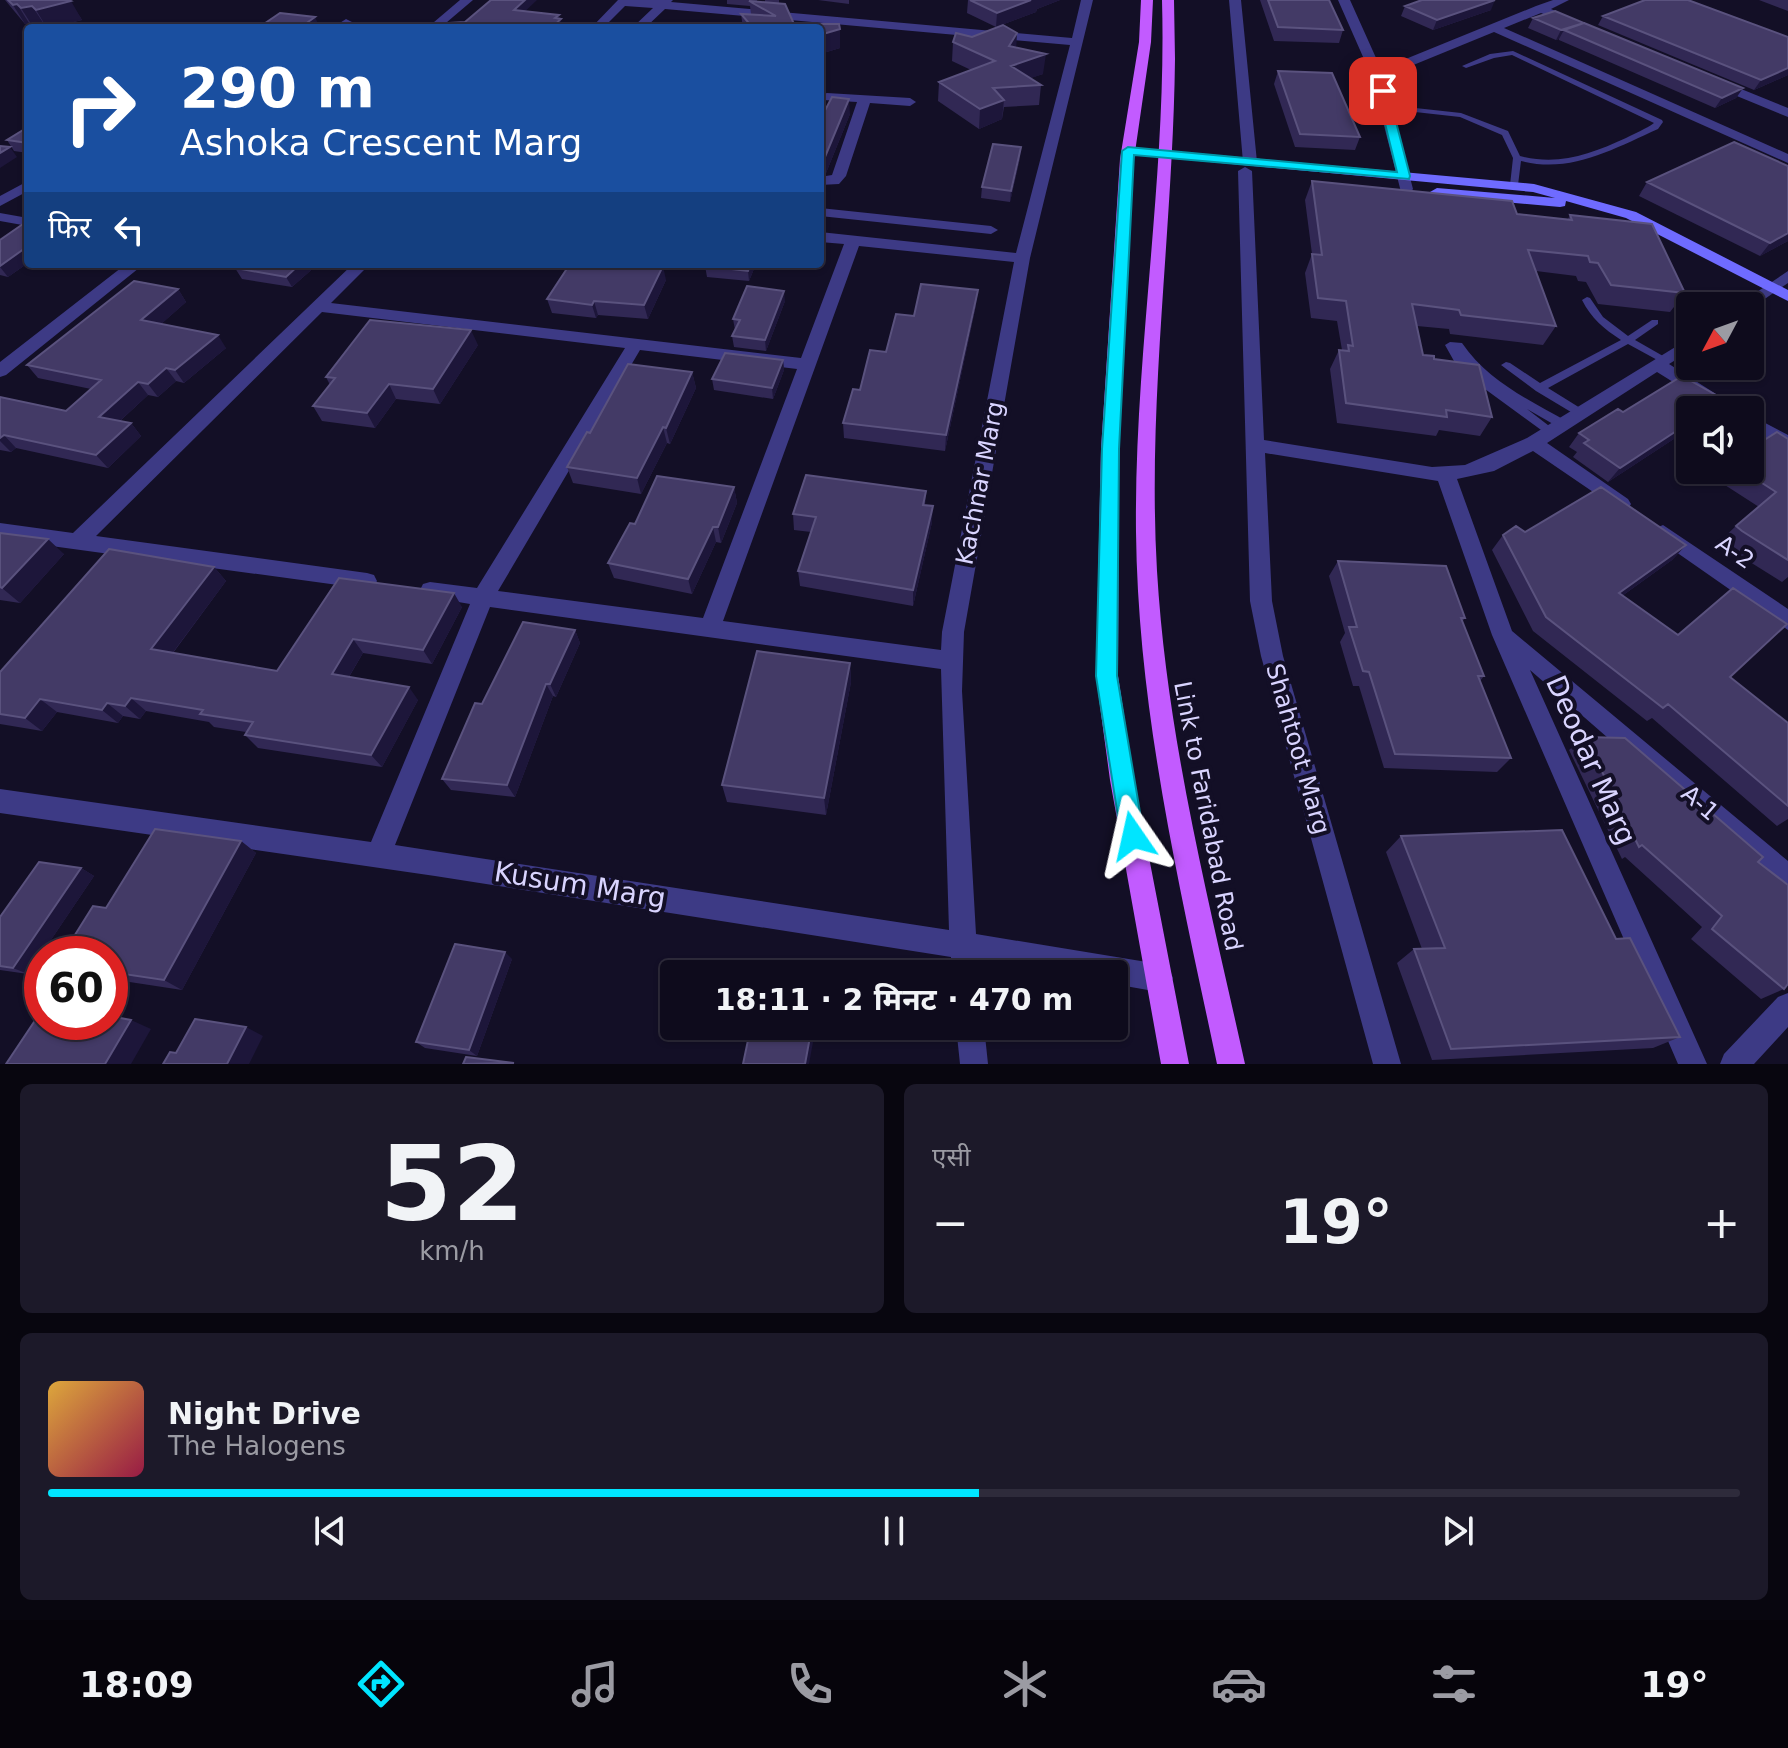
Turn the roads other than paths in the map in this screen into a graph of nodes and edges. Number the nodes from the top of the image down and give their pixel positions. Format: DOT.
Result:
graph roads {
  1 [pos="467,0"];
  2 [pos="1087,0"];
  3 [pos="1147,0"];
  4 [pos="1168,0"];
  5 [pos="1235,0"];
  6 [pos="1344,0"];
  7 [pos="1563,0"];
  8 [pos="623,1"];
  9 [pos="664,2"];
  10 [pos="1540,8"];
  11 [pos="438,24"];
  12 [pos="601,24"];
  13 [pos="642,24"];
  14 [pos="1492,27"];
  15 [pos="1584,27"];
  16 [pos="1074,42"];
  17 [pos="1466,66"];
  18 [pos="1377,75"];
  19 [pos="1700,76"];
  20 [pos="827,97"];
  21 [pos="865,99"];
  22 [pos="910,102"];
  23 [pos="1388,107"];
  24 [pos="1788,113"];
  25 [pos="1128,155"];
  26 [pos="1165,158"];
  27 [pos="1517,158"];
  28 [pos="1788,159"];
  29 [pos="1247,166"];
  30 [pos="824,181"];
  31 [pos="1405,182"];
  32 [pos="1514,185"];
  33 [pos="24,187"];
  34 [pos="0,202"];
  35 [pos="1580,203"];
  36 [pos="824,212"];
  37 [pos="0,217"];
  38 [pos="24,221"];
  39 [pos="991,230"];
  40 [pos="824,237"];
  41 [pos="853,241"];
  42 [pos="1022,258"];
  43 [pos="131,268"];
  44 [pos="358,268"];
  45 [pos="1788,276"];
  46 [pos="1771,287"];
  47 [pos="1764,292"];
  48 [pos="1788,296"];
  49 [pos="1587,300"];
  50 [pos="318,307"];
  51 [pos="1655,322"];
  52 [pos="1630,339"];
  53 [pos="635,345"];
  54 [pos="1454,345"];
  55 [pos="1676,352"];
  56 [pos="1661,362"];
  57 [pos="807,364"];
  58 [pos="1506,365"];
  59 [pos="3,366"];
  60 [pos="1540,388"];
  61 [pos="1711,396"];
  62 [pos="1581,414"];
  63 [pos="1558,429"];
  64 [pos="1764,429"];
  65 [pos="1256,436"];
  66 [pos="1534,443"];
  67 [pos="1788,444"];
  68 [pos="1446,475"];
  69 [pos="0,531"];
  70 [pos="77,542"];
  71 [pos="483,597"];
  72 [pos="1788,621"];
  73 [pos="710,628"];
  74 [pos="1503,635"];
  75 [pos="950,661"];
  76 [pos="0,801"];
  77 [pos="379,854"];
  78 [pos="1788,878"];
  79 [pos="962,943"];
  80 [pos="964,960"];
  81 [pos="1159,978"];
  82 [pos="1788,1007"];
  83 [pos="971,1040"];
  84 [pos="974,1064"];
  85 [pos="1175,1064"];
  86 [pos="1231,1064"];
  87 [pos="1387,1064"];
  88 [pos="1693,1064"];
  89 [pos="1734,1064"];
  1 -- 11 [label="street"];
  2 -- 16 [label="street, Kachnar Marg"];
  3 -- 25 [label="main road"];
  4 -- 26 [label="main road, Link to Faridabad Road"];
  5 -- 29 [label="street"];
  6 -- 18 [label="street"];
  7 -- 10 [label="street"];
  8 -- 9 [label="street"];
  8 -- 12 [label="street"];
  9 -- 13 [label="street"];
  9 -- 16 [label="street"];
  10 -- 14 [label="street"];
  10 -- 15 [label="street"];
  14 -- 18 [label="street"];
  14 -- 28 [label="street"];
  16 -- 42 [label="street, Kachnar Marg"];
  17 -- 27 [label="lane"];
  18 -- 23 [label="street"];
  19 -- 24 [label="street"];
  20 -- 21 [label="street"];
  21 -- 22 [label="street"];
  21 -- 30 [label="street"];
  23 -- 27 [label="lane"];
  23 -- 31 [label="street"];
  25 -- 26 [label="street"];
  25 -- 81 [label="main road"];
  26 -- 29 [label="street"];
  26 -- 86 [label="main road, Link to Faridabad Road"];
  27 -- 32 [label="lane"];
  29 -- 31 [label="street"];
  29 -- 65 [label="street, Shahtoot Marg"];
  31 -- 32 [label="street"];
  31 -- 35 [label="street"];
  32 -- 35 [label="street"];
  33 -- 34 [label="street"];
  35 -- 46 [label="street"];
  36 -- 39 [label="street"];
  37 -- 38 [label="street"];
  40 -- 41 [label="street"];
  41 -- 42 [label="street"];
  41 -- 57 [label="street"];
  42 -- 75 [label="street, Kachnar Marg"];
  43 -- 59 [label="street"];
  44 -- 50 [label="street"];
  45 -- 46 [label="street"];
  46 -- 47 [label="street"];
  46 -- 48 [label="street"];
  49 -- 52 [label="lane"];
  50 -- 53 [label="street"];
  50 -- 70 [label="street"];
  51 -- 52 [label="lane"];
  52 -- 56 [label="lane"];
  52 -- 60 [label="lane"];
  53 -- 57 [label="street"];
  53 -- 71 [label="street"];
  54 -- 63 [label="lane"];
  55 -- 56 [label="street"];
  56 -- 61 [label="street"];
  56 -- 62 [label="street"];
  57 -- 73 [label="street"];
  58 -- 60 [label="lane"];
  60 -- 62 [label="lane"];
  62 -- 63 [label="street"];
  63 -- 66 [label="street"];
  64 -- 67 [label="street"];
  65 -- 68 [label="street"];
  65 -- 87 [label="street, Shahtoot Marg"];
  66 -- 68 [label="street"];
  66 -- 72 [label="street, A-2"];
  68 -- 74 [label="street, Deodar Marg"];
  69 -- 70 [label="street"];
  70 -- 71 [label="street"];
  71 -- 73 [label="street"];
  71 -- 77 [label="street"];
  73 -- 75 [label="street"];
  74 -- 78 [label="street, A-1"];
  74 -- 88 [label="street, Deodar Marg"];
  75 -- 79 [label="street, Kachnar Marg"];
  76 -- 77 [label="street, Kusum Marg"];
  77 -- 79 [label="street, Kusum Marg"];
  79 -- 80 [label="street, Kachnar Marg"];
  79 -- 81 [label="street, Kusum Marg"];
  81 -- 85 [label="main road"];
  82 -- 89 [label="street"];
  83 -- 84 [label="street"];
}
